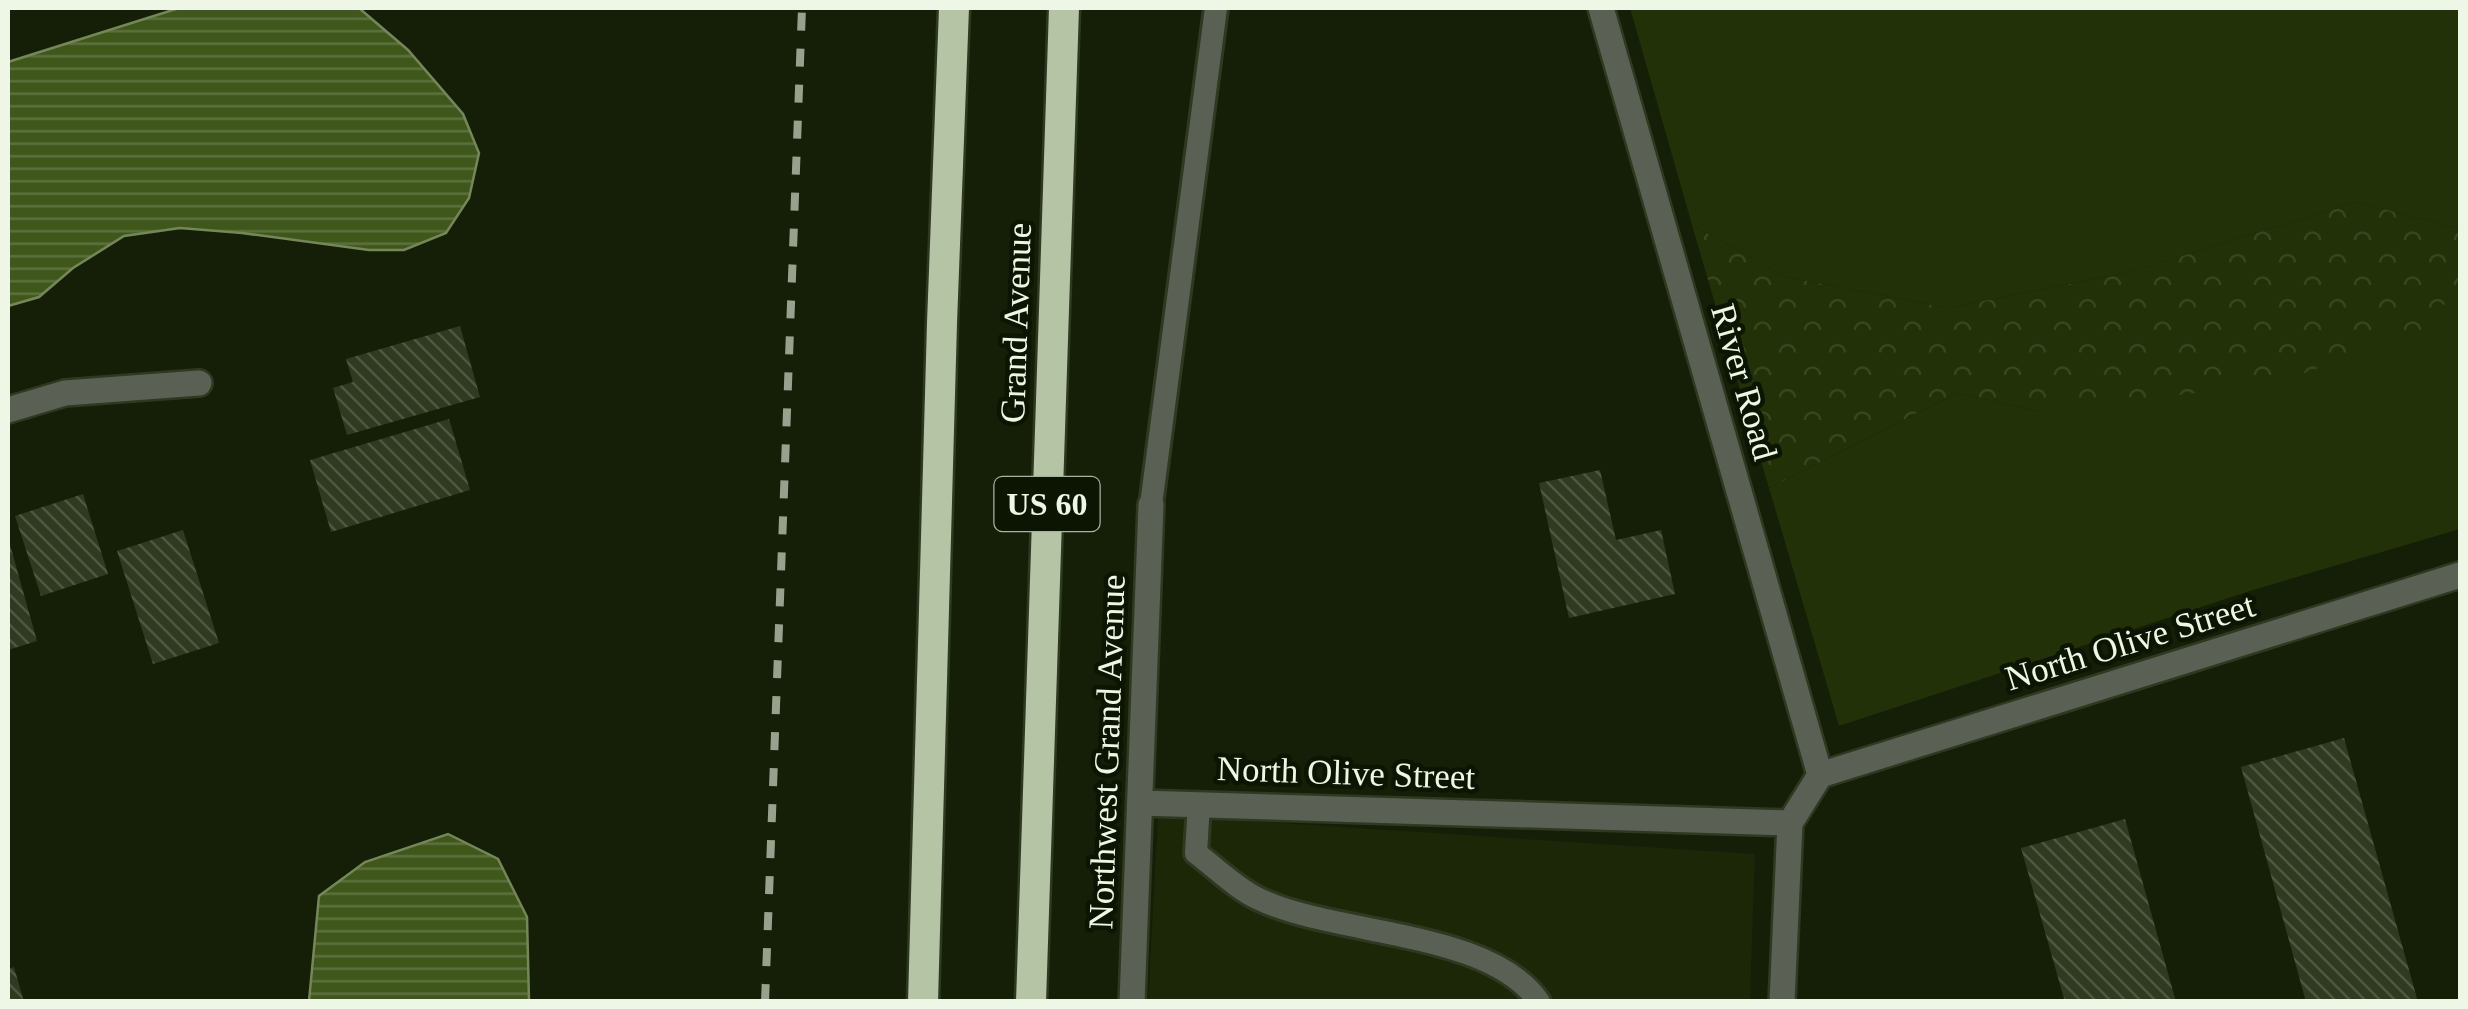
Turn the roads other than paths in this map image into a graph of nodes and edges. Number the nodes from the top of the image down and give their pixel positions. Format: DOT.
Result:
graph roads {
  1 [pos="954,8"];
  2 [pos="1064,8"];
  3 [pos="1216,8"];
  4 [pos="1601,8"];
  5 [pos="200,384"];
  6 [pos="8,410"];
  7 [pos="1151,505"];
  8 [pos="2460,575"];
  9 [pos="1820,775"];
  10 [pos="1140,803"];
  11 [pos="1199,804"];
  12 [pos="1790,823"];
  13 [pos="923,1002"];
  14 [pos="1031,1002"];
  15 [pos="1132,1002"];
  16 [pos="1539,1002"];
  17 [pos="1782,1002"];
  1 -- 13 [label="highway"];
  2 -- 14 [label="highway, Grand Avenue / US 60"];
  3 -- 7 [label="lane"];
  4 -- 9 [label="street, River Road"];
  5 -- 6 [label="street"];
  7 -- 10 [label="street, Northwest Grand Avenue"];
  8 -- 9 [label="street, North Olive Street"];
  9 -- 12 [label="street"];
  10 -- 11 [label="street, North Olive Street"];
  10 -- 15 [label="street, Northwest Grand Avenue"];
  11 -- 12 [label="street, North Olive Street"];
  11 -- 16 [label="lane"];
  12 -- 17 [label="street"];
}
